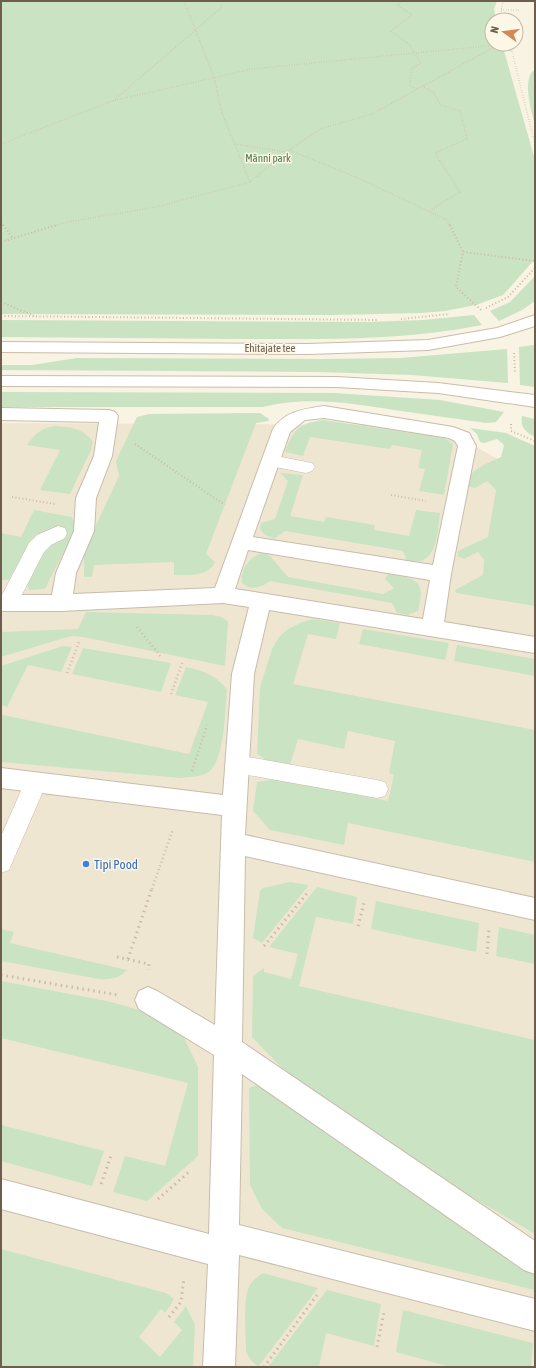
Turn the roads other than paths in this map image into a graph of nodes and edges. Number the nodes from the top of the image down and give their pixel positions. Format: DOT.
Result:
graph roads {
  1 [pos="535,320"];
  2 [pos="1,347"];
  3 [pos="1,380"];
  4 [pos="535,401"];
  5 [pos="1,414"];
  6 [pos="271,461"];
  7 [pos="306,467"];
  8 [pos="58,533"];
  9 [pos="241,542"];
  10 [pos="441,574"];
  11 [pos="223,595"];
  12 [pos="261,601"];
  13 [pos="4,603"];
  14 [pos="61,603"];
  15 [pos="432,629"];
  16 [pos="535,645"];
  17 [pos="237,764"];
  18 [pos="1,778"];
  19 [pos="36,782"];
  20 [pos="377,789"];
  21 [pos="234,806"];
  22 [pos="234,844"];
  23 [pos="1,863"];
  24 [pos="535,909"];
  25 [pos="148,1000"];
  26 [pos="228,1048"];
  27 [pos="1,1194"];
  28 [pos="224,1244"];
  29 [pos="535,1259"];
  30 [pos="535,1315"];
  31 [pos="219,1367"];
  1 -- 2 [label="street, Ehitajate tee"];
  3 -- 4 [label="street"];
  5 -- 14 [label="street"];
  6 -- 7 [label="lane"];
  6 -- 9 [label="street"];
  6 -- 10 [label="street"];
  8 -- 13 [label="lane"];
  9 -- 10 [label="street"];
  9 -- 11 [label="street"];
  10 -- 15 [label="street"];
  11 -- 12 [label="street"];
  11 -- 14 [label="street"];
  12 -- 15 [label="street"];
  12 -- 17 [label="street"];
  13 -- 14 [label="street"];
  15 -- 16 [label="street"];
  17 -- 20 [label="lane"];
  17 -- 21 [label="street"];
  18 -- 19 [label="street"];
  19 -- 21 [label="street"];
  19 -- 23 [label="lane"];
  21 -- 22 [label="street"];
  22 -- 24 [label="street"];
  22 -- 26 [label="street"];
  25 -- 26 [label="street"];
  26 -- 28 [label="street"];
  26 -- 29 [label="street"];
  27 -- 28 [label="street"];
  28 -- 30 [label="street"];
  28 -- 31 [label="street"];
}
